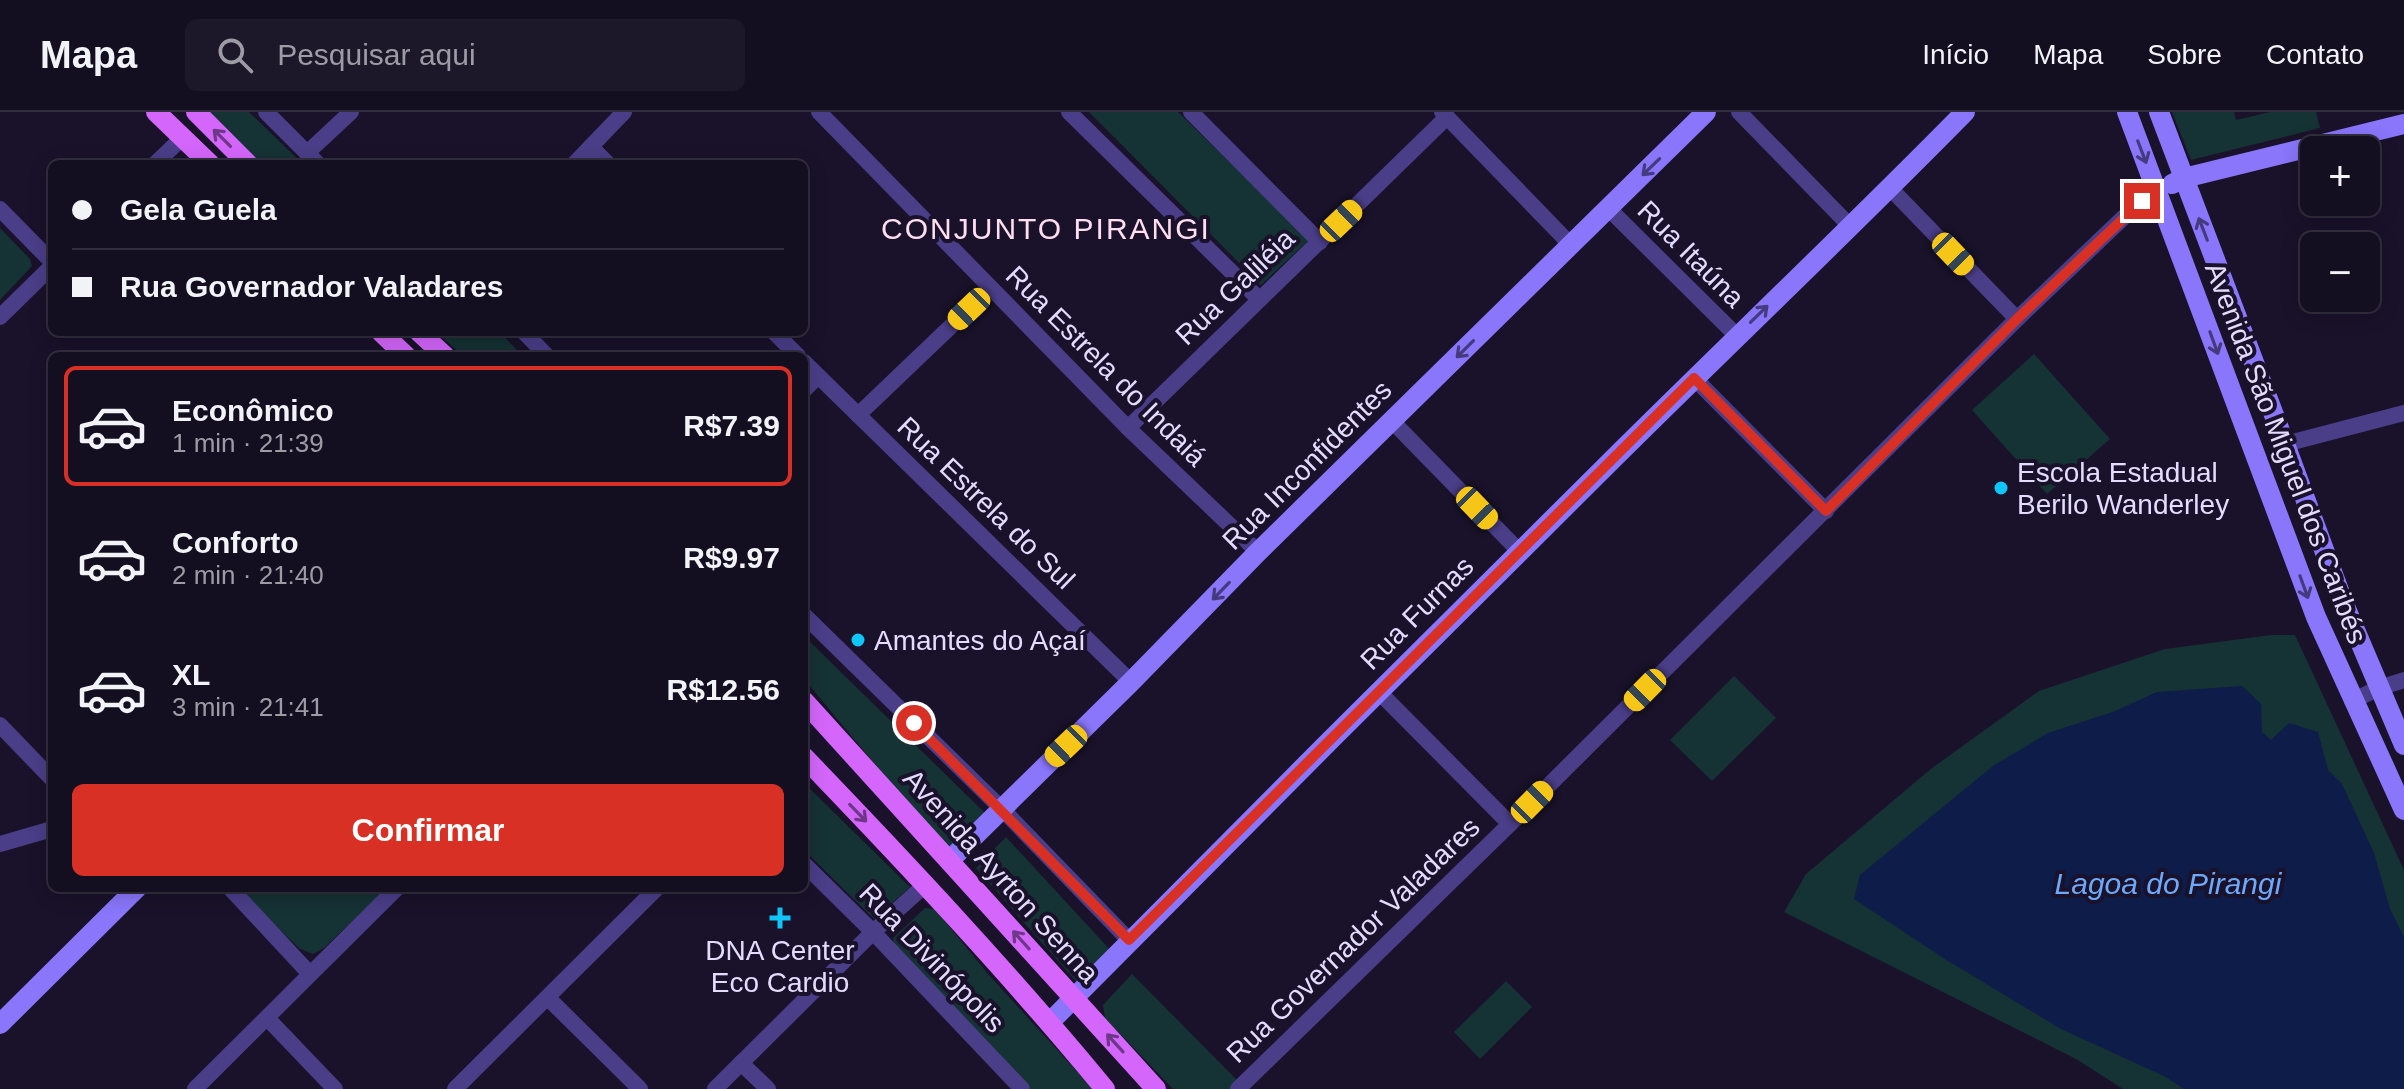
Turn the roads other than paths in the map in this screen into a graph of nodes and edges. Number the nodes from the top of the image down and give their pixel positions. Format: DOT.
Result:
graph roads {
  1 [pos="156,112"];
  2 [pos="196,112"];
  3 [pos="266,112"];
  4 [pos="351,112"];
  5 [pos="624,112"];
  6 [pos="819,112"];
  7 [pos="1069,112"];
  8 [pos="1191,112"];
  9 [pos="1739,112"];
  10 [pos="1965,112"];
  11 [pos="2127,112"];
  12 [pos="2159,112"];
  13 [pos="1701,114"];
  14 [pos="1445,115"];
  15 [pos="2404,124"];
  16 [pos="183,137"];
  17 [pos="591,147"];
  18 [pos="313,159"];
  19 [pos="159,160"];
  20 [pos="206,160"];
  21 [pos="244,160"];
  22 [pos="578,160"];
  23 [pos="604,160"];
  24 [pos="2184,178"];
  25 [pos="1890,188"];
  26 [pos="2158,191"];
  27 [pos="1608,208"];
  28 [pos="0,209"];
  29 [pos="1850,226"];
  30 [pos="1320,242"];
  31 [pos="1571,245"];
  32 [pos="48,260"];
  33 [pos="48,268"];
  34 [pos="991,288"];
  35 [pos="1259,299"];
  36 [pos="0,317"];
  37 [pos="2017,319"];
  38 [pos="385,336"];
  39 [pos="423,336"];
  40 [pos="528,336"];
  41 [pos="778,336"];
  42 [pos="1737,336"];
  43 [pos="402,352"];
  44 [pos="441,352"];
  45 [pos="543,352"];
  46 [pos="794,352"];
  47 [pos="808,366"];
  48 [pos="818,376"];
  49 [pos="1694,378"];
  50 [pos="808,386"];
  51 [pos="2404,413"];
  52 [pos="858,415"];
  53 [pos="1392,421"];
  54 [pos="1128,428"];
  55 [pos="2285,444"];
  56 [pos="1826,511"];
  57 [pos="1519,551"];
  58 [pos="1258,552"];
  59 [pos="808,619"];
  60 [pos="2404,680"];
  61 [pos="1131,682"];
  62 [pos="2379,688"];
  63 [pos="1378,691"];
  64 [pos="2352,701"];
  65 [pos="808,705"];
  66 [pos="0,725"];
  67 [pos="2403,743"];
  68 [pos="2377,753"];
  69 [pos="808,761"];
  70 [pos="48,775"];
  71 [pos="1002,809"];
  72 [pos="2404,810"];
  73 [pos="1510,824"];
  74 [pos="48,830"];
  75 [pos="0,844"];
  76 [pos="950,860"];
  77 [pos="808,868"];
  78 [pos="926,884"];
  79 [pos="133,892"];
  80 [pos="234,892"];
  81 [pos="393,892"];
  82 [pos="653,892"];
  83 [pos="873,932"];
  84 [pos="1129,940"];
  85 [pos="310,974"];
  86 [pos="548,998"];
  87 [pos="1073,998"];
  88 [pos="267,1018"];
  89 [pos="1050,1022"];
  90 [pos="0,1024"];
  91 [pos="741,1063"];
  92 [pos="195,1089"];
  93 [pos="335,1089"];
  94 [pos="455,1089"];
  95 [pos="640,1089"];
  96 [pos="715,1089"];
  97 [pos="768,1089"];
  98 [pos="1022,1089"];
  99 [pos="1105,1089"];
  100 [pos="1156,1089"];
  101 [pos="1238,1089"];
  1 -- 16 [label="main road"];
  21 -- 2 [label="main road, one-way"];
  3 -- 18 [label="street"];
  4 -- 18 [label="street"];
  5 -- 17 [label="street"];
  6 -- 34 [label="street, Rua Estrela do Indaiá"];
  7 -- 35 [label="street"];
  8 -- 30 [label="street"];
  9 -- 29 [label="street"];
  10 -- 25 [label="street, Rua Furnas"];
  11 -- 26 [label="street, Avenida São Miguel dos Caribés, one-way"];
  12 -- 24 [label="street, Avenida São Miguel dos Caribés"];
  13 -- 27 [label="street, Rua Inconfidentes, one-way"];
  14 -- 30 [label="street, Rua Galiléia"];
  14 -- 31 [label="street"];
  15 -- 24 [label="street"];
  16 -- 19 [label="street"];
  16 -- 20 [label="main road"];
  17 -- 22 [label="street"];
  17 -- 23 [label="street"];
  24 -- 26 [label="street"];
  55 -- 24 [label="street, Avenida São Miguel dos Caribés, one-way"];
  25 -- 29 [label="street, Rua Furnas"];
  25 -- 37 [label="street"];
  26 -- 37 [label="street, Rua Governador Valadares"];
  26 -- 64 [label="street, Avenida São Miguel dos Caribés, one-way"];
  27 -- 31 [label="street, Rua Inconfidentes"];
  27 -- 42 [label="street, Rua Itaúna"];
  28 -- 32 [label="street"];
  42 -- 29 [label="street, Rua Furnas, one-way"];
  30 -- 35 [label="street, Rua Galiléia"];
  31 -- 53 [label="street, Rua Inconfidentes, one-way"];
  33 -- 36 [label="street"];
  34 -- 52 [label="street"];
  34 -- 54 [label="street, Rua Estrela do Indaiá"];
  35 -- 54 [label="street, Rua Galiléia"];
  37 -- 56 [label="street, Rua Governador Valadares"];
  38 -- 43 [label="main road"];
  39 -- 44 [label="main road"];
  40 -- 45 [label="street"];
  41 -- 46 [label="street"];
  42 -- 49 [label="street, Rua Furnas"];
  47 -- 48 [label="street, Rua Estrela do Sul"];
  48 -- 50 [label="street"];
  48 -- 52 [label="street, Rua Estrela do Sul"];
  49 -- 56 [label="street"];
  49 -- 57 [label="street, Rua Furnas"];
  51 -- 55 [label="street"];
  52 -- 61 [label="street, Rua Estrela do Sul"];
  53 -- 57 [label="street"];
  53 -- 58 [label="street, Rua Inconfidentes"];
  54 -- 58 [label="street, Rua Estrela do Indaiá"];
  55 -- 62 [label="street, Avenida São Miguel dos Caribés"];
  56 -- 73 [label="street, Rua Governador Valadares"];
  57 -- 63 [label="street, Rua Furnas"];
  58 -- 61 [label="street, Rua Inconfidentes, one-way"];
  59 -- 71 [label="street"];
  60 -- 62 [label="street"];
  61 -- 71 [label="street, Rua Inconfidentes"];
  62 -- 64 [label="street"];
  62 -- 67 [label="street, Avenida São Miguel dos Caribés"];
  63 -- 73 [label="street"];
  63 -- 84 [label="street, Rua Furnas"];
  64 -- 68 [label="street, Avenida São Miguel dos Caribés"];
  65 -- 76 [label="main road, Avenida Ayrton Senna"];
  66 -- 70 [label="street"];
  67 -- 68 [label="street"];
  68 -- 72 [label="street, Avenida São Miguel dos Caribés"];
  69 -- 78 [label="main road, one-way"];
  71 -- 76 [label="street, Rua Inconfidentes"];
  71 -- 84 [label="street"];
  73 -- 101 [label="street, Rua Governador Valadares"];
  74 -- 75 [label="street"];
  87 -- 76 [label="main road, Avenida Ayrton Senna, one-way"];
  77 -- 83 [label="street, Rua Divinópolis"];
  78 -- 83 [label="street"];
  78 -- 89 [label="main road"];
  79 -- 90 [label="street"];
  80 -- 85 [label="street"];
  81 -- 85 [label="street"];
  82 -- 86 [label="street"];
  83 -- 91 [label="street"];
  83 -- 98 [label="street, Rua Divinópolis"];
  84 -- 87 [label="street, Rua Furnas"];
  85 -- 88 [label="street"];
  86 -- 94 [label="street"];
  86 -- 95 [label="street"];
  87 -- 89 [label="street, Rua Furnas"];
  100 -- 87 [label="main road, Avenida Ayrton Senna, one-way"];
  88 -- 92 [label="street"];
  88 -- 93 [label="street"];
  89 -- 99 [label="main road"];
  91 -- 96 [label="street"];
  91 -- 97 [label="street"];
}
